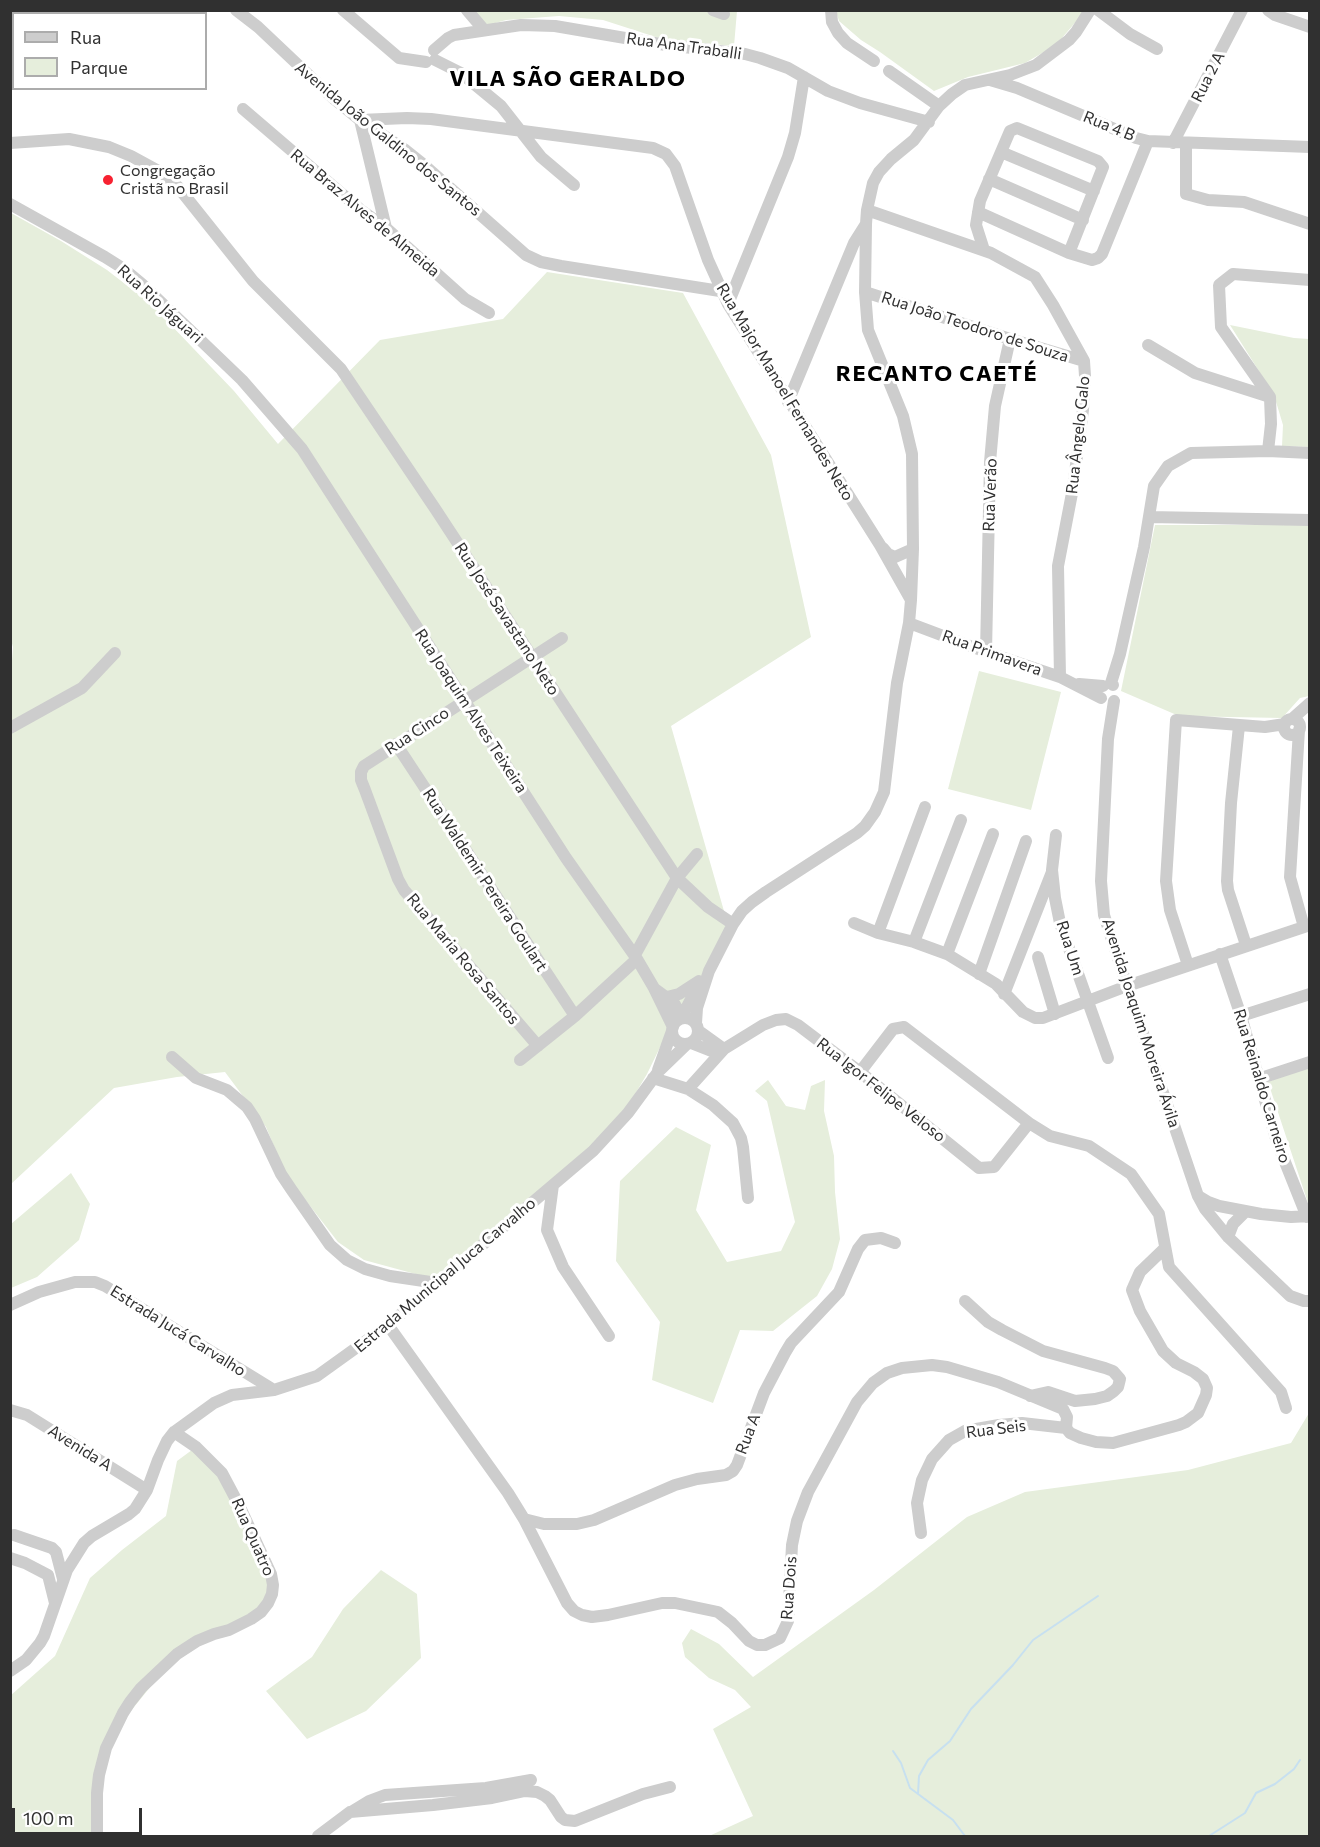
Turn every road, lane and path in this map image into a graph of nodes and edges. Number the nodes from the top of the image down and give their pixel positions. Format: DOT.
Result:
graph roads {
  1 [pos="236,10"];
  2 [pos="343,10"];
  3 [pos="467,10"];
  4 [pos="831,10"];
  5 [pos="1090,10"];
  6 [pos="1098,10"];
  7 [pos="1242,10"];
  8 [pos="1268,10"];
  9 [pos="1310,27"];
  10 [pos="484,30"];
  11 [pos="1157,49"];
  12 [pos="429,56"];
  13 [pos="874,61"];
  14 [pos="889,72"];
  15 [pos="804,77"];
  16 [pos="987,80"];
  17 [pos="939,106"];
  18 [pos="243,109"];
  19 [pos="360,120"];
  20 [pos="929,122"];
  21 [pos="519,129"];
  22 [pos="1148,141"];
  23 [pos="10,143"];
  24 [pos="1173,143"];
  25 [pos="1186,143"];
  26 [pos="1310,147"];
  27 [pos="1001,152"];
  28 [pos="989,179"];
  29 [pos="574,185"];
  30 [pos="1094,191"];
  31 [pos="10,204"];
  32 [pos="867,210"];
  33 [pos="978,212"];
  34 [pos="1083,220"];
  35 [pos="866,224"];
  36 [pos="1310,224"];
  37 [pos="386,228"];
  38 [pos="984,250"];
  39 [pos="1069,253"];
  40 [pos="1310,280"];
  41 [pos="720,291"];
  42 [pos="866,292"];
  43 [pos="728,304"];
  44 [pos="489,314"];
  45 [pos="1010,339"];
  46 [pos="1148,345"];
  47 [pos="1084,362"];
  48 [pos="1270,397"];
  49 [pos="788,402"];
  50 [pos="289,432"];
  51 [pos="1268,451"];
  52 [pos="1310,453"];
  53 [pos="1149,517"];
  54 [pos="1310,520"];
  55 [pos="880,545"];
  56 [pos="913,549"];
  57 [pos="912,563"];
  58 [pos="891,566"];
  59 [pos="911,600"];
  60 [pos="909,623"];
  61 [pos="562,638"];
  62 [pos="986,652"];
  63 [pos="115,653"];
  64 [pos="532,656"];
  65 [pos="1060,677"];
  66 [pos="1107,694"];
  67 [pos="463,700"];
  68 [pos="1296,722"];
  69 [pos="1239,726"];
  70 [pos="10,728"];
  71 [pos="396,744"];
  72 [pos="364,766"];
  73 [pos="925,807"];
  74 [pos="961,820"];
  75 [pos="993,834"];
  76 [pos="1056,835"];
  77 [pos="1026,841"];
  78 [pos="697,854"];
  79 [pos="1052,870"];
  80 [pos="677,878"];
  81 [pos="854,923"];
  82 [pos="733,924"];
  83 [pos="1306,926"];
  84 [pos="878,933"];
  85 [pos="915,942"];
  86 [pos="1246,945"];
  87 [pos="947,954"];
  88 [pos="1220,954"];
  89 [pos="636,957"];
  90 [pos="1038,957"];
  91 [pos="1188,965"];
  92 [pos="978,974"];
  93 [pos="706,975"];
  94 [pos="1127,986"];
  95 [pos="654,988"];
  96 [pos="1004,994"];
  97 [pos="1310,994"];
  98 [pos="667,997"];
  99 [pos="1088,1001"];
  100 [pos="1055,1014"];
  101 [pos="574,1016"];
  102 [pos="1241,1016"];
  103 [pos="676,1024"];
  104 [pos="698,1027"];
  105 [pos="689,1043"];
  106 [pos="538,1046"];
  107 [pos="722,1051"];
  108 [pos="172,1058"];
  109 [pos="1108,1058"];
  110 [pos="520,1060"];
  111 [pos="1310,1062"];
  112 [pos="860,1072"];
  113 [pos="656,1075"];
  114 [pos="1258,1079"];
  115 [pos="688,1089"];
  116 [pos="1029,1123"];
  117 [pos="553,1185"];
  118 [pos="1198,1196"];
  119 [pos="748,1198"];
  120 [pos="1246,1211"];
  121 [pos="1308,1216"];
  122 [pos="1228,1237"];
  123 [pos="895,1243"];
  124 [pos="1165,1248"];
  125 [pos="437,1283"];
  126 [pos="965,1300"];
  127 [pos="1310,1301"];
  128 [pos="10,1305"];
  129 [pos="388,1325"];
  130 [pos="609,1336"];
  131 [pos="274,1390"];
  132 [pos="1030,1396"];
  133 [pos="1286,1408"];
  134 [pos="10,1410"];
  135 [pos="1066,1423"];
  136 [pos="174,1432"];
  137 [pos="147,1490"];
  138 [pos="524,1519"];
  139 [pos="921,1533"];
  140 [pos="14,1535"];
  141 [pos="10,1558"];
  142 [pos="63,1579"];
  143 [pos="55,1604"];
  144 [pos="12,1667"];
  145 [pos="531,1780"];
  146 [pos="670,1787"];
  147 [pos="350,1812"];
  148 [pos="98,1836"];
  149 [pos="318,1836"];
  1 -- 19 [label="street, Avenida João Galdino dos Santos"];
  2 -- 12 [label="street, Rua Ana Traballi"];
  3 -- 10 [label="street"];
  4 -- 13 [label="street"];
  5 -- 16 [label="street"];
  6 -- 11 [label="street"];
  7 -- 24 [label="street, Rua 2 A"];
  8 -- 9 [label="street"];
  10 -- 12 [label="street, Rua Ana Traballi"];
  10 -- 15 [label="street, Rua Ana Traballi"];
  12 -- 21 [label="street"];
  14 -- 17 [label="street"];
  15 -- 20 [label="street, Rua Ana Traballi"];
  15 -- 43 [label="street"];
  16 -- 17 [label="street"];
  16 -- 22 [label="street, Rua 4 B"];
  17 -- 20 [label="street"];
  18 -- 37 [label="street, Rua Braz Alves de Almeida"];
  19 -- 21 [label="street, Rua Major Manoel Fernandes Neto"];
  19 -- 37 [label="street"];
  19 -- 41 [label="street, Avenida João Galdino dos Santos"];
  20 -- 32 [label="street"];
  21 -- 29 [label="street"];
  21 -- 41 [label="street, Rua Major Manoel Fernandes Neto"];
  22 -- 24 [label="street, Rua 4 B"];
  22 -- 39 [label="street"];
  23 -- 64 [label="street, Rua José Savastano Neto"];
  24 -- 25 [label="street, Rua 4 B"];
  25 -- 26 [label="street, Rua 4 B"];
  25 -- 36 [label="street"];
  27 -- 28 [label="street"];
  27 -- 30 [label="street"];
  27 -- 30 [label="street"];
  28 -- 33 [label="street"];
  28 -- 34 [label="street"];
  30 -- 34 [label="street"];
  31 -- 50 [label="street, Rua Rio Jáguari"];
  32 -- 35 [label="street"];
  32 -- 38 [label="street, Rua Ângelo Galo"];
  33 -- 38 [label="street"];
  33 -- 39 [label="street"];
  34 -- 39 [label="street"];
  35 -- 42 [label="street"];
  35 -- 49 [label="street"];
  37 -- 44 [label="street, Rua Braz Alves de Almeida"];
  38 -- 47 [label="street, Rua Ângelo Galo"];
  40 -- 48 [label="street"];
  41 -- 43 [label="street, Rua Major Manoel Fernandes Neto"];
  42 -- 45 [label="street, Rua João Teodoro de Souza"];
  42 -- 56 [label="street"];
  43 -- 49 [label="street, Rua Major Manoel Fernandes Neto"];
  45 -- 47 [label="street, Rua João Teodoro de Souza"];
  45 -- 62 [label="street, Rua Verão"];
  46 -- 48 [label="street"];
  47 -- 65 [label="street, Rua Ângelo Galo"];
  48 -- 51 [label="street"];
  49 -- 55 [label="street, Rua Major Manoel Fernandes Neto"];
  50 -- 67 [label="street, Rua Joaquim Alves Teixeira"];
  51 -- 52 [label="street, Avenida Joaquim Moreira Ávila"];
  51 -- 53 [label="street, Avenida Joaquim Moreira Ávila"];
  53 -- 54 [label="street"];
  53 -- 66 [label="street, Avenida Joaquim Moreira Ávila"];
  55 -- 56 [label="street"];
  55 -- 58 [label="street, Rua Major Manoel Fernandes Neto"];
  56 -- 57 [label="street"];
  57 -- 58 [label="street"];
  57 -- 59 [label="street"];
  58 -- 59 [label="street, Rua Major Manoel Fernandes Neto"];
  59 -- 60 [label="street"];
  60 -- 62 [label="street, Rua Primavera"];
  60 -- 82 [label="street"];
  61 -- 64 [label="street, Rua Cinco"];
  62 -- 65 [label="street, Rua Primavera"];
  63 -- 70 [label="street"];
  64 -- 67 [label="street, Rua Cinco"];
  64 -- 80 [label="street, Rua José Savastano Neto"];
  65 -- 66 [label="street, Rua Primavera"];
  66 -- 94 [label="street, Avenida Joaquim Moreira Ávila"];
  67 -- 71 [label="street, Rua Cinco"];
  67 -- 89 [label="street, Rua Joaquim Alves Teixeira"];
  68 -- 69 [label="street"];
  68 -- 83 [label="street"];
  69 -- 86 [label="street"];
  69 -- 91 [label="street"];
  71 -- 72 [label="street, Rua Cinco"];
  71 -- 101 [label="street, Rua Waldemir Pereira Goulart"];
  72 -- 106 [label="street, Rua Maria Rosa Santos"];
  73 -- 84 [label="street"];
  74 -- 85 [label="street"];
  75 -- 87 [label="street"];
  76 -- 79 [label="street, Rua Um"];
  77 -- 92 [label="street"];
  78 -- 80 [label="street"];
  79 -- 96 [label="street"];
  79 -- 99 [label="street, Rua Um"];
  80 -- 82 [label="street, Rua José Savastano Neto"];
  80 -- 89 [label="street"];
  81 -- 84 [label="street"];
  82 -- 93 [label="street"];
  83 -- 86 [label="street"];
  84 -- 85 [label="street"];
  85 -- 87 [label="street"];
  86 -- 88 [label="street"];
  87 -- 92 [label="street"];
  88 -- 91 [label="street"];
  88 -- 102 [label="street, Rua Reinaldo Carneiro"];
  89 -- 95 [label="street, Rua Joaquim Alves Teixeira"];
  89 -- 101 [label="street"];
  90 -- 100 [label="street"];
  91 -- 94 [label="street"];
  92 -- 96 [label="street"];
  93 -- 98 [label="street"];
  93 -- 103 [label="street"];
  93 -- 104 [label="street"];
  94 -- 99 [label="street"];
  94 -- 118 [label="street, Avenida Joaquim Moreira Ávila"];
  95 -- 98 [label="street"];
  95 -- 103 [label="street, Rua Joaquim Alves Teixeira"];
  96 -- 100 [label="street"];
  97 -- 102 [label="street"];
  98 -- 103 [label="street"];
  99 -- 100 [label="street"];
  99 -- 109 [label="street, Rua Um"];
  101 -- 106 [label="street"];
  102 -- 114 [label="street, Rua Reinaldo Carneiro"];
  103 -- 104 [label="street"];
  103 -- 105 [label="street"];
  103 -- 113 [label="street"];
  104 -- 105 [label="street"];
  104 -- 107 [label="street"];
  105 -- 107 [label="street"];
  105 -- 113 [label="street"];
  106 -- 110 [label="street"];
  107 -- 112 [label="street, Rua Igor Felipe Veloso"];
  107 -- 115 [label="street"];
  108 -- 125 [label="street"];
  111 -- 114 [label="street"];
  112 -- 116 [label="street"];
  112 -- 116 [label="street, Rua Igor Felipe Veloso"];
  113 -- 115 [label="street"];
  113 -- 117 [label="street, Estrada Municipal Juca Carvalho"];
  114 -- 121 [label="street, Rua Reinaldo Carneiro"];
  115 -- 119 [label="street"];
  116 -- 124 [label="street"];
  117 -- 125 [label="street, Estrada Municipal Juca Carvalho"];
  117 -- 130 [label="street"];
  118 -- 120 [label="street"];
  118 -- 122 [label="street, Avenida Joaquim Moreira Ávila"];
  120 -- 121 [label="street"];
  120 -- 122 [label="street"];
  122 -- 127 [label="street, Avenida Joaquim Moreira Ávila"];
  123 -- 138 [label="street, Rua A"];
  124 -- 133 [label="street"];
  124 -- 135 [label="street"];
  125 -- 129 [label="street, Estrada Municipal Juca Carvalho"];
  126 -- 132 [label="street"];
  128 -- 131 [label="street, Estrada Jucá Carvalho"];
  129 -- 131 [label="street, Estrada Municipal Juca Carvalho"];
  129 -- 138 [label="street, Rua Dois"];
  131 -- 136 [label="street, Estrada Municipal Juca Carvalho"];
  132 -- 135 [label="street, Rua Dois"];
  132 -- 138 [label="street, Rua Dois"];
  134 -- 137 [label="street, Avenida A"];
  135 -- 139 [label="street, Rua Seis"];
  136 -- 137 [label="street, Estrada Municipal Juca Carvalho"];
  136 -- 148 [label="street, Rua Quatro"];
  137 -- 142 [label="street, Estrada Municipal Juca Carvalho"];
  140 -- 142 [label="street"];
  141 -- 143 [label="street"];
  142 -- 143 [label="street, Estrada Municipal Juca Carvalho"];
  143 -- 144 [label="street, Estrada Municipal Juca Carvalho"];
  145 -- 147 [label="street"];
  146 -- 147 [label="street"];
  147 -- 149 [label="street"];
}
